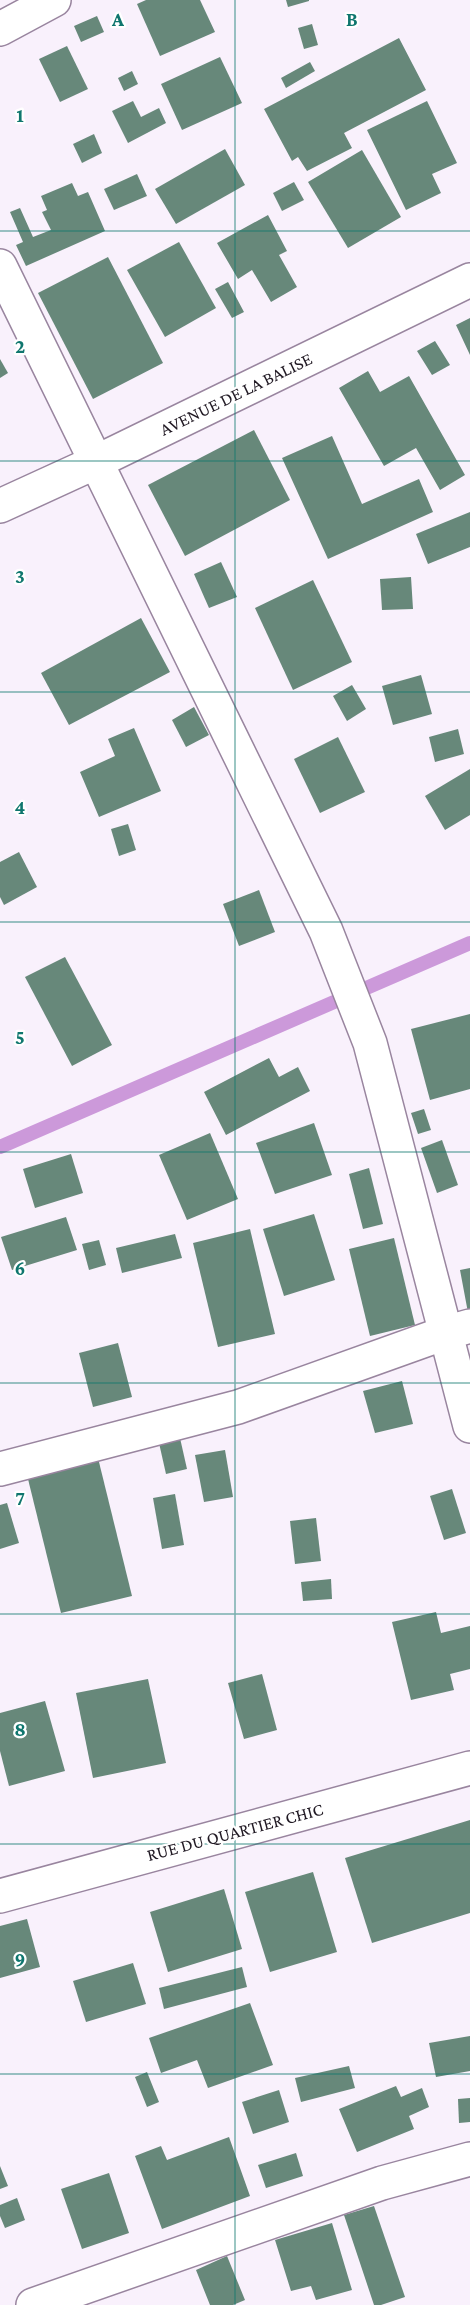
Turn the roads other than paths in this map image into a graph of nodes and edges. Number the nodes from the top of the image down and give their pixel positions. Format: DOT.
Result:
graph roads {
  1 [pos="54,0"];
  2 [pos="0,29"];
  3 [pos="0,266"];
  4 [pos="470,280"];
  5 [pos="96,462"];
  6 [pos="0,506"];
  7 [pos="458,1330"];
  8 [pos="470,1426"];
  9 [pos="0,1469"];
  10 [pos="470,1768"];
  11 [pos="0,1896"];
  12 [pos="470,2159"];
  13 [pos="33,2305"];
  1 -- 2 [label="street"];
  3 -- 5 [label="street"];
  4 -- 5 [label="street, AVENUE DE LA BALISE"];
  5 -- 6 [label="street, AVENUE DE LA BALISE"];
  5 -- 7 [label="street"];
  7 -- 8 [label="street"];
  7 -- 9 [label="street"];
  10 -- 11 [label="street, RUE DU QUARTIER CHIC"];
  12 -- 13 [label="street"];
}
